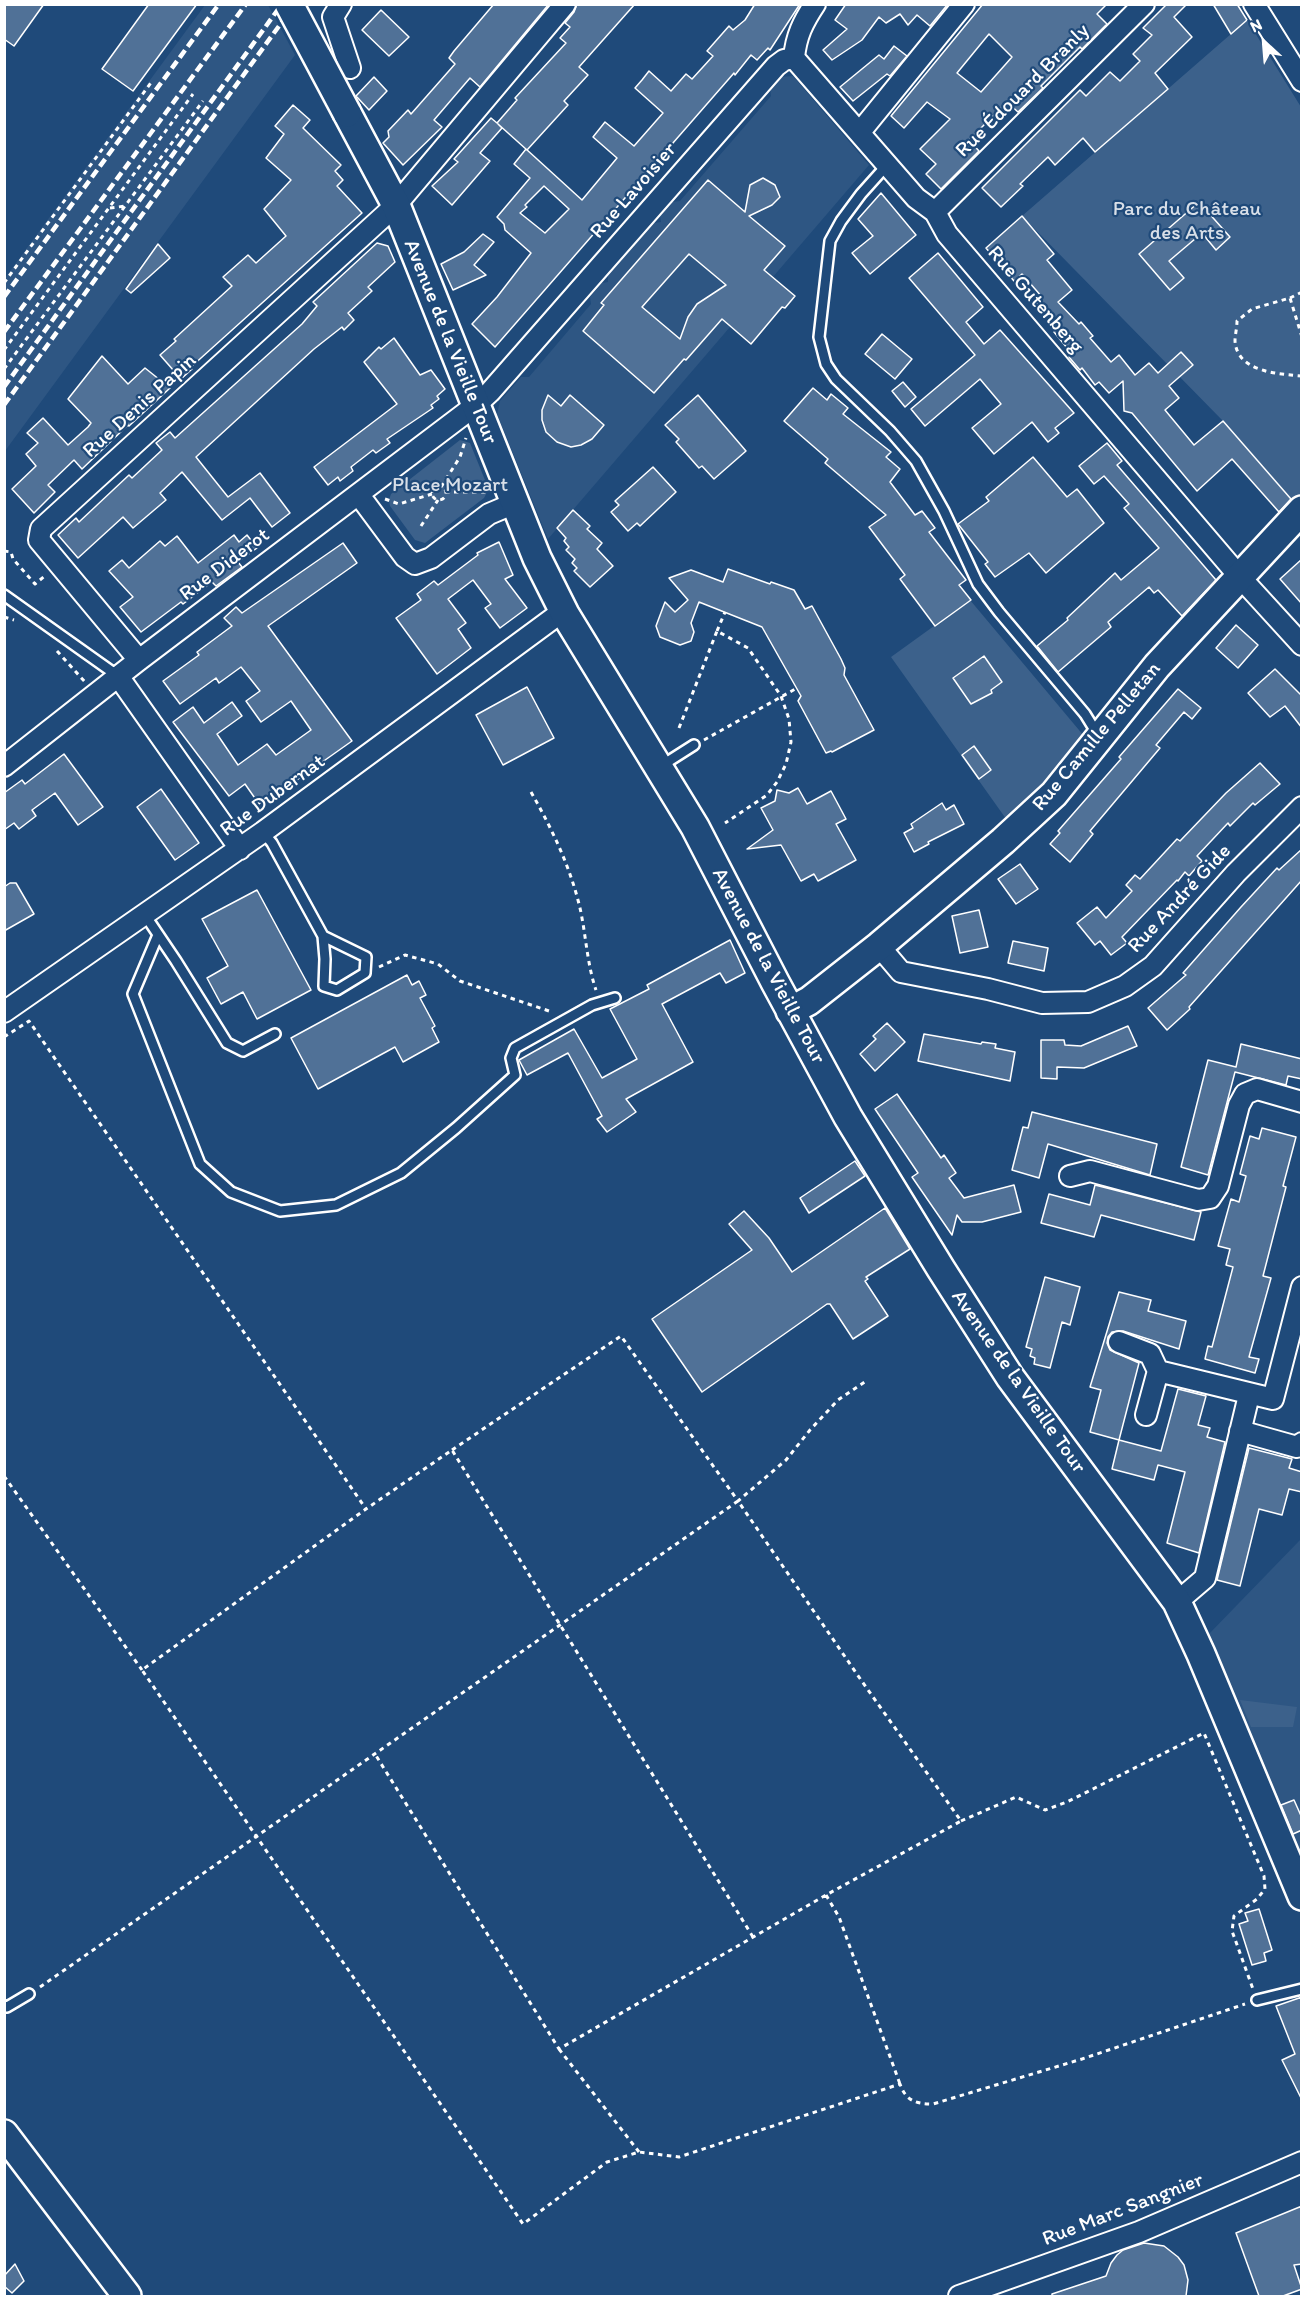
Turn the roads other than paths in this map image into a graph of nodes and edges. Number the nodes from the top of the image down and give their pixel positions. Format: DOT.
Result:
graph roads {
  1 [pos="289,4"];
  2 [pos="341,4"];
  3 [pos="565,4"];
  4 [pos="815,4"];
  5 [pos="964,4"];
  6 [pos="1144,4"];
  7 [pos="1254,4"];
  8 [pos="794,58"];
  9 [pos="350,68"];
  10 [pos="1302,81"];
  11 [pos="860,132"];
  12 [pos="887,165"];
  13 [pos="396,205"];
  14 [pos="934,212"];
  15 [pos="476,405"];
  16 [pos="359,495"];
  17 [pos="515,503"];
  18 [pos="1302,510"];
  19 [pos="1239,576"];
  20 [pos="4,595"];
  21 [pos="563,611"];
  22 [pos="1302,645"];
  23 [pos="139,660"];
  24 [pos="118,676"];
  25 [pos="1099,737"];
  26 [pos="694,746"];
  27 [pos="4,766"];
  28 [pos="658,768"];
  29 [pos="1302,807"];
  30 [pos="264,832"];
  31 [pos="240,849"];
  32 [pos="145,915"];
  33 [pos="158,935"];
  34 [pos="323,936"];
  35 [pos="879,946"];
  36 [pos="615,998"];
  37 [pos="790,1011"];
  38 [pos="4,1012"];
  39 [pos="275,1034"];
  40 [pos="1302,1102"];
  41 [pos="1070,1176"];
  42 [pos="1302,1287"];
  43 [pos="1119,1342"];
  44 [pos="1158,1371"];
  45 [pos="1249,1395"];
  46 [pos="1146,1415"];
  47 [pos="1240,1431"];
  48 [pos="1302,1443"];
  49 [pos="1177,1602"];
  50 [pos="1302,1896"];
  51 [pos="1302,1989"];
  52 [pos="29,1994"];
  53 [pos="1257,2000"];
  54 [pos="4,2006"];
  55 [pos="4,2134"];
  56 [pos="1302,2162"];
  57 [pos="126,2296"];
  58 [pos="959,2296"];
  1 -- 13 [label="street, Avenue de la Vieille Tour, bridge"];
  2 -- 9 [label="street"];
  3 -- 13 [label="street, Rue Denis Papin"];
  4 -- 8 [label="street"];
  5 -- 11 [label="street"];
  6 -- 14 [label="street, Rue Édouard Branly"];
  7 -- 10 [label="street"];
  8 -- 11 [label="street, Rue Gutenberg"];
  8 -- 15 [label="street, Rue Lavoisier"];
  11 -- 12 [label="street, Rue Gutenberg"];
  12 -- 14 [label="street, Rue Gutenberg"];
  12 -- 25 [label="lane"];
  13 -- 15 [label="street, Avenue de la Vieille Tour"];
  13 -- 23 [label="street, Rue Denis Papin"];
  14 -- 19 [label="street, Rue Gutenberg"];
  15 -- 16 [label="street, Rue Diderot"];
  15 -- 17 [label="street, Avenue de la Vieille Tour"];
  16 -- 17 [label="street"];
  16 -- 23 [label="street, Rue Diderot"];
  17 -- 21 [label="street, Avenue de la Vieille Tour"];
  18 -- 19 [label="street, Rue Camille Pelletan"];
  19 -- 22 [label="street, Rue Gutenberg"];
  19 -- 25 [label="street, Rue Camille Pelletan"];
  20 -- 24 [label="lane"];
  21 -- 28 [label="street, Avenue de la Vieille Tour"];
  21 -- 30 [label="street, Rue Dubernat"];
  23 -- 24 [label="street, Rue Diderot"];
  24 -- 27 [label="street, Rue Diderot"];
  24 -- 31 [label="street"];
  25 -- 35 [label="street, Rue Camille Pelletan"];
  26 -- 28 [label="lane"];
  28 -- 37 [label="street, Avenue de la Vieille Tour"];
  29 -- 35 [label="street, Rue André Gide"];
  30 -- 31 [label="street, Rue Dubernat"];
  30 -- 34 [label="lane"];
  31 -- 32 [label="street, Rue Dubernat"];
  32 -- 33 [label="lane"];
  32 -- 38 [label="street, Rue Dubernat"];
  33 -- 36 [label="lane"];
  33 -- 39 [label="lane"];
  34 -- 34 [label="lane"];
  35 -- 37 [label="street, Rue Camille Pelletan"];
  37 -- 49 [label="street, Avenue de la Vieille Tour"];
  40 -- 41 [label="street"];
  42 -- 45 [label="street"];
  43 -- 44 [label="street"];
  44 -- 45 [label="street"];
  44 -- 46 [label="street"];
  45 -- 47 [label="street"];
  47 -- 48 [label="street"];
  47 -- 49 [label="street"];
  49 -- 50 [label="street, Avenue de la Vieille Tour"];
  51 -- 53 [label="lane"];
  52 -- 54 [label="lane"];
  55 -- 57 [label="street"];
  56 -- 58 [label="street, Rue Marc Sangnier"];
}
